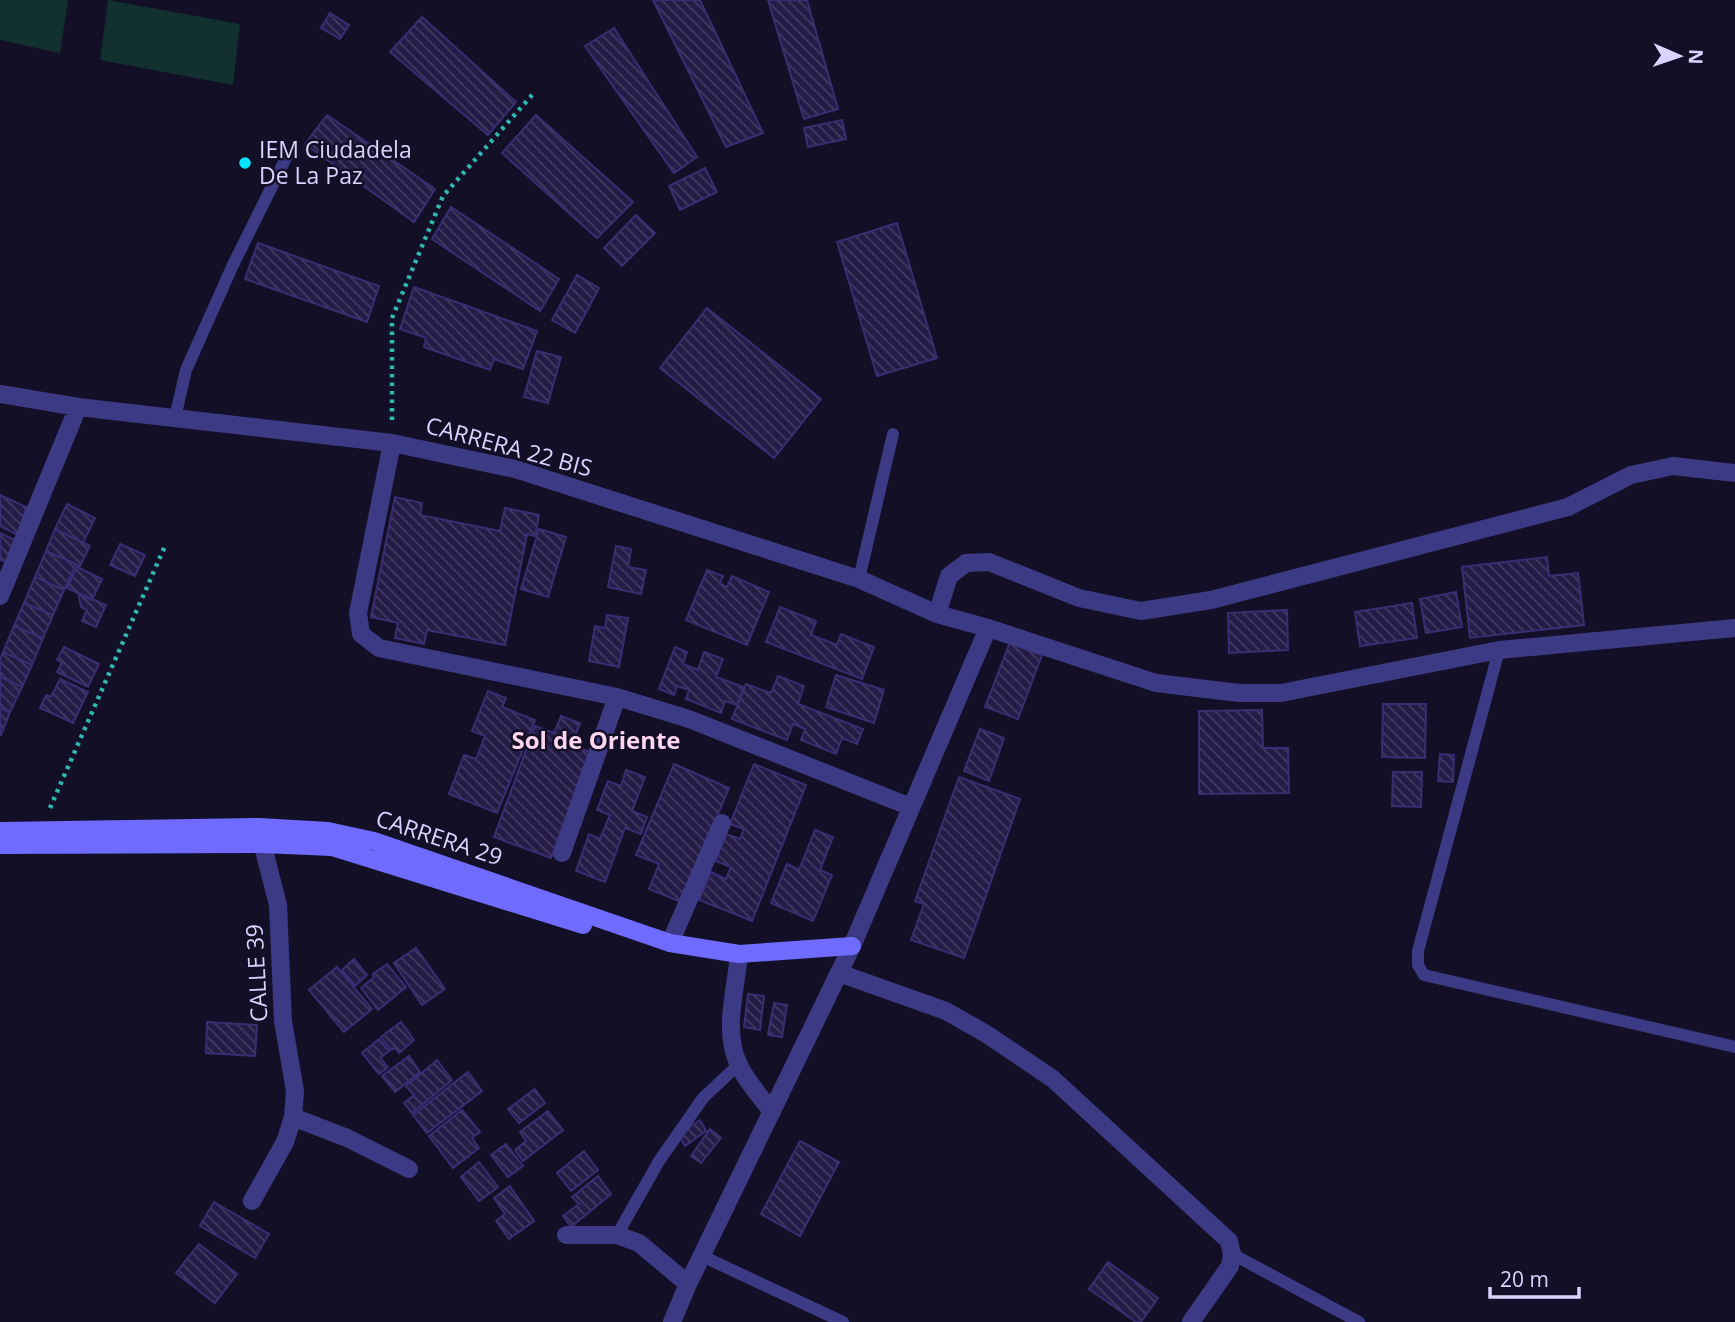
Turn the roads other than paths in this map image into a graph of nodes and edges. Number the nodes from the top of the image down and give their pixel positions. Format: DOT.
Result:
graph roads {
  1 [pos="288,154"];
  2 [pos="0,394"];
  3 [pos="78,407"];
  4 [pos="175,418"];
  5 [pos="893,434"];
  6 [pos="392,443"];
  7 [pos="1735,473"];
  8 [pos="859,579"];
  9 [pos="0,596"];
  10 [pos="937,614"];
  11 [pos="988,628"];
  12 [pos="1735,628"];
  13 [pos="1500,650"];
  14 [pos="617,697"];
  15 [pos="911,807"];
  16 [pos="722,824"];
  17 [pos="0,831"];
  18 [pos="260,835"];
  19 [pos="0,845"];
  20 [pos="562,853"];
  21 [pos="670,943"];
  22 [pos="738,959"];
  23 [pos="846,960"];
  24 [pos="1735,1047"];
  25 [pos="738,1065"];
  26 [pos="772,1112"];
  27 [pos="293,1117"];
  28 [pos="409,1170"];
  29 [pos="252,1201"];
  30 [pos="617,1235"];
  31 [pos="566,1236"];
  32 [pos="1232,1254"];
  33 [pos="702,1256"];
  34 [pos="688,1284"];
  35 [pos="672,1322"];
  36 [pos="843,1322"];
  37 [pos="1191,1322"];
  38 [pos="1359,1322"];
  1 -- 4 [label="lane"];
  2 -- 3 [label="street, CARRERA 22 BIS"];
  3 -- 4 [label="street, CARRERA 22 BIS"];
  3 -- 9 [label="street"];
  4 -- 6 [label="street, CARRERA 22 BIS"];
  5 -- 8 [label="lane"];
  6 -- 8 [label="street, CARRERA 22 BIS"];
  6 -- 14 [label="street"];
  7 -- 10 [label="street"];
  8 -- 10 [label="street, CARRERA 22 BIS"];
  10 -- 11 [label="street, CARRERA 22 BIS"];
  11 -- 13 [label="street, CARRERA 22 BIS"];
  11 -- 15 [label="street"];
  12 -- 13 [label="street, CARRERA 22 BIS"];
  13 -- 24 [label="lane"];
  14 -- 15 [label="street"];
  14 -- 20 [label="street"];
  15 -- 23 [label="street"];
  16 -- 21 [label="street"];
  17 -- 18 [label="street, CARRERA 29"];
  18 -- 19 [label="street, CARRERA 29"];
  18 -- 21 [label="street, CARRERA 29"];
  18 -- 22 [label="street, CARRERA 29"];
  18 -- 27 [label="street, CALLE 39"];
  21 -- 22 [label="street, CARRERA 29"];
  22 -- 23 [label="street, CARRERA 29"];
  22 -- 25 [label="street"];
  23 -- 26 [label="street"];
  23 -- 32 [label="street"];
  25 -- 26 [label="street"];
  25 -- 30 [label="lane"];
  26 -- 33 [label="street"];
  27 -- 28 [label="street"];
  27 -- 29 [label="street, CALLE 39"];
  30 -- 31 [label="street"];
  30 -- 34 [label="street"];
  32 -- 37 [label="street"];
  32 -- 38 [label="lane"];
  33 -- 34 [label="street"];
  33 -- 36 [label="lane"];
  34 -- 35 [label="street"];
}
